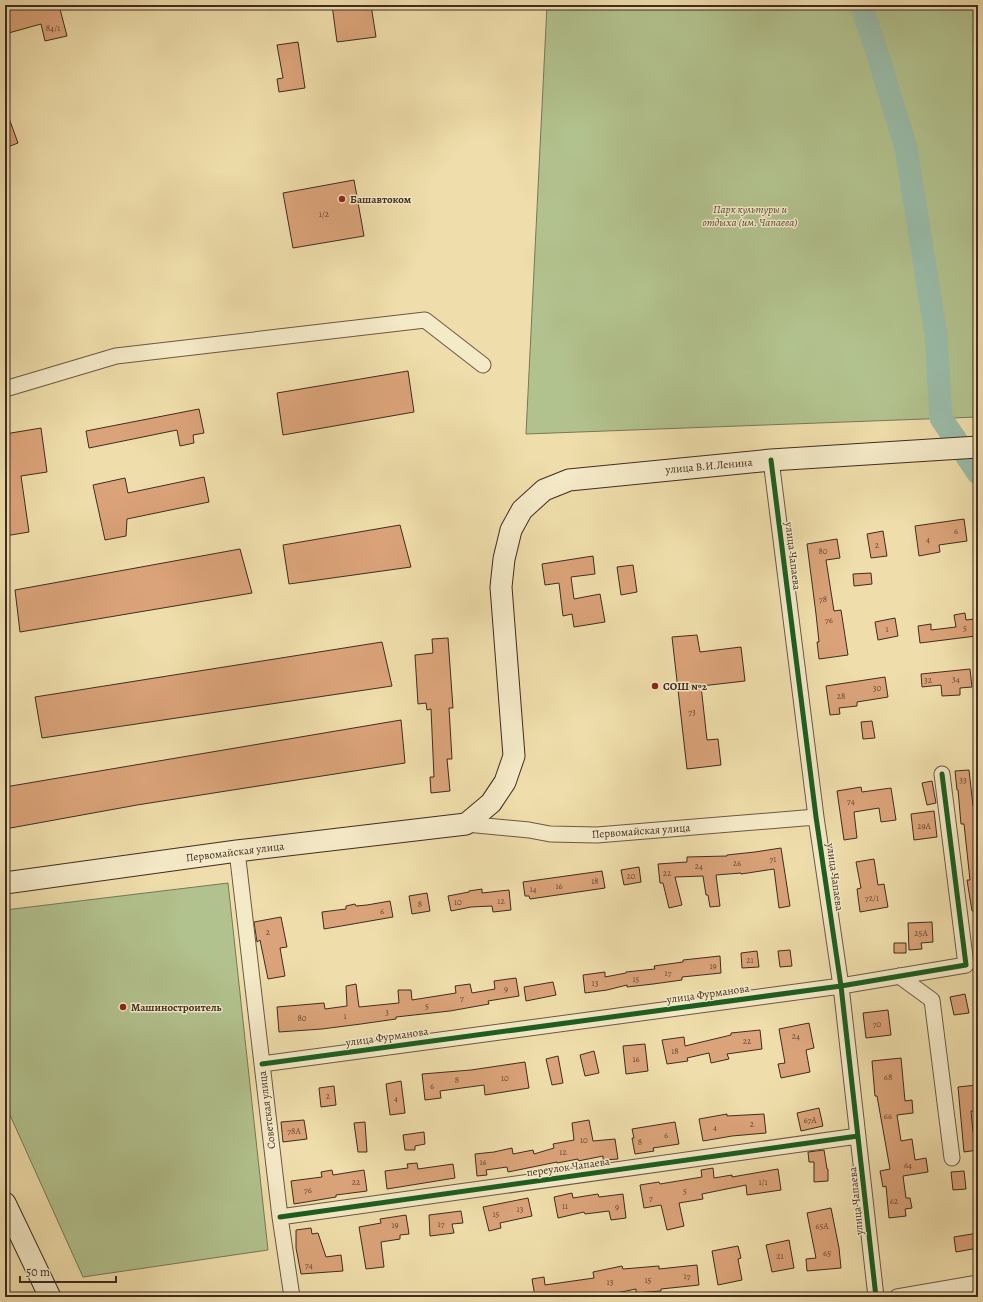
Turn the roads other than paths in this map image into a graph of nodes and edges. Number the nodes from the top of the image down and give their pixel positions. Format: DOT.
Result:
graph roads {
  1 [pos="483,365"];
  2 [pos="5,389"];
  3 [pos="978,447"];
  4 [pos="771,460"];
  5 [pos="942,774"];
  6 [pos="816,817"];
  7 [pos="466,824"];
  8 [pos="236,851"];
  9 [pos="5,883"];
  10 [pos="899,976"];
  11 [pos="841,986"];
  12 [pos="262,1064"];
  13 [pos="858,1136"];
  14 [pos="952,1158"];
  15 [pos="5,1203"];
  16 [pos="280,1217"];
  17 [pos="978,1283"];
  18 [pos="50,1297"];
  19 [pos="292,1297"];
  20 [pos="876,1297"];
  21 [pos="897,1297"];
  1 -- 2 [label="street"];
  3 -- 4 [label="main road, улица В.И.Ленина"];
  4 -- 6 [label="street, улица Чапаева"];
  4 -- 7 [label="main road, улица В.И.Ленина"];
  5 -- 10 [label="street, улица Фурманова"];
  6 -- 7 [label="street, Первомайская улица"];
  6 -- 11 [label="street, улица Чапаева"];
  7 -- 8 [label="main road, Первомайская улица"];
  8 -- 9 [label="main road, Первомайская улица"];
  8 -- 12 [label="street, Советская улица"];
  10 -- 11 [label="street, улица Фурманова"];
  10 -- 14 [label="street"];
  11 -- 12 [label="street, улица Фурманова"];
  11 -- 13 [label="street, улица Чапаева"];
  12 -- 16 [label="street, Советская улица"];
  13 -- 16 [label="street, переулок Чапаева"];
  13 -- 20 [label="street, улица Чапаева"];
  15 -- 18 [label="main road"];
  16 -- 19 [label="street, Советская улица"];
  17 -- 21 [label="street"];
}
